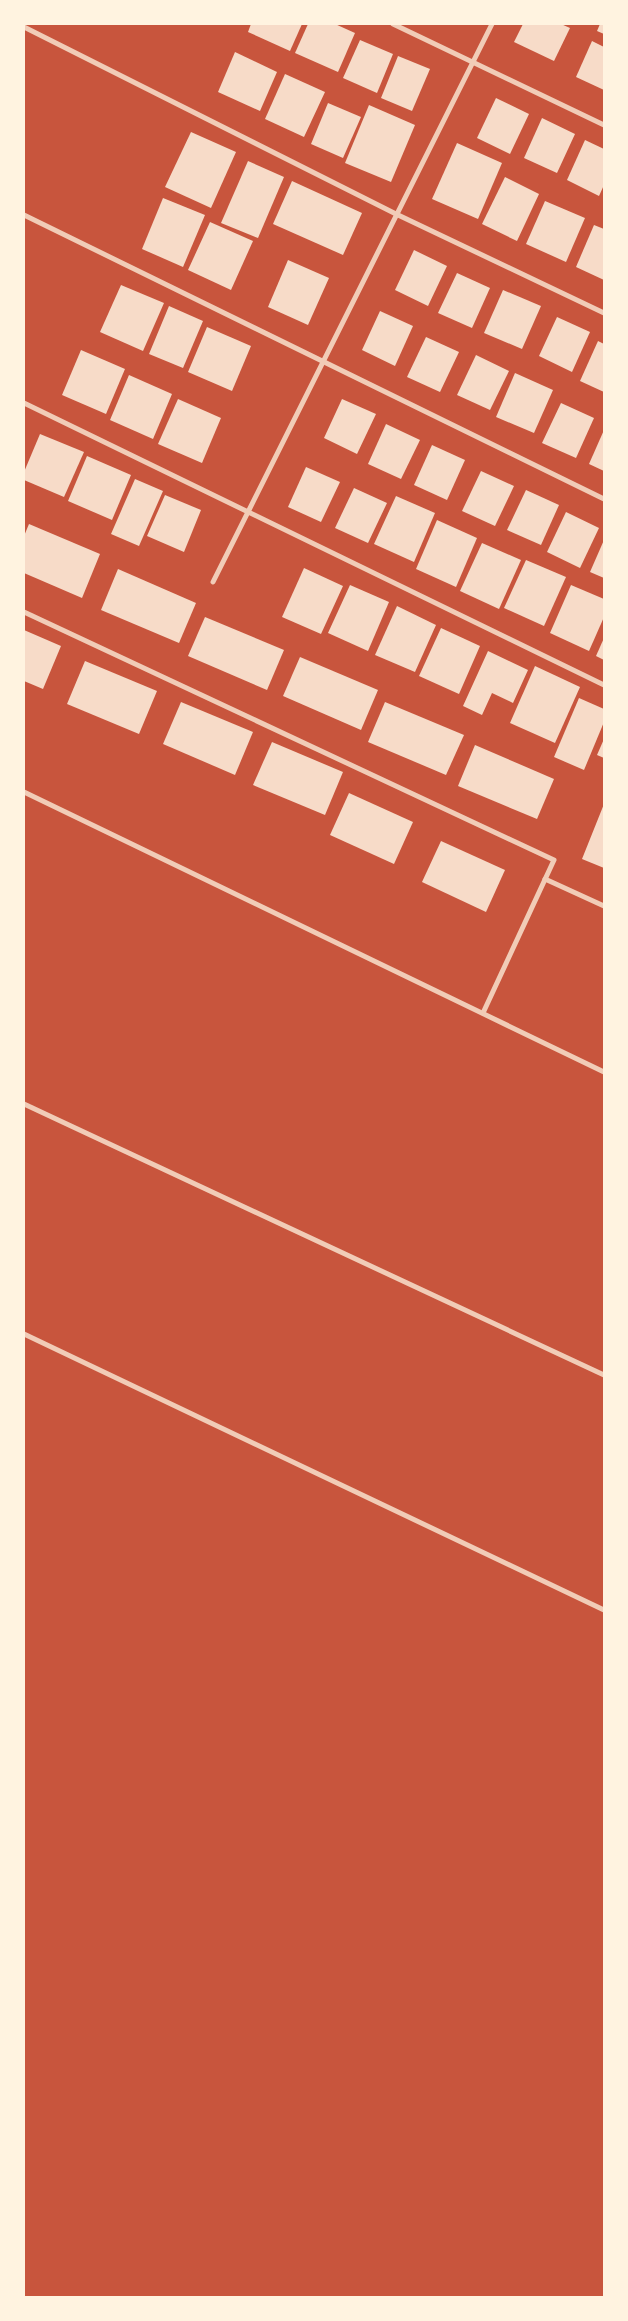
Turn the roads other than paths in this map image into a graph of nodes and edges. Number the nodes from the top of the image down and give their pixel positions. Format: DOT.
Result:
graph roads {
  1 [pos="392,24"];
  2 [pos="492,24"];
  3 [pos="24,27"];
  4 [pos="472,62"];
  5 [pos="604,125"];
  6 [pos="396,214"];
  7 [pos="24,215"];
  8 [pos="604,313"];
  9 [pos="323,362"];
  10 [pos="24,403"];
  11 [pos="604,499"];
  12 [pos="248,512"];
  13 [pos="213,582"];
  14 [pos="24,612"];
  15 [pos="604,685"];
  16 [pos="24,792"];
  17 [pos="545,880"];
  18 [pos="604,906"];
  19 [pos="483,1013"];
  20 [pos="604,1072"];
  21 [pos="24,1104"];
  22 [pos="24,1334"];
  23 [pos="604,1375"];
  24 [pos="604,1610"];
  1 -- 4 [label="street"];
  2 -- 4 [label="street"];
  3 -- 6 [label="street"];
  4 -- 5 [label="street"];
  4 -- 6 [label="street"];
  6 -- 8 [label="street"];
  6 -- 9 [label="street"];
  7 -- 9 [label="street"];
  9 -- 11 [label="street"];
  9 -- 12 [label="street"];
  10 -- 12 [label="street"];
  12 -- 13 [label="street"];
  12 -- 15 [label="street"];
  14 -- 17 [label="street"];
  16 -- 19 [label="street"];
  17 -- 18 [label="street"];
  17 -- 19 [label="street"];
  19 -- 20 [label="street"];
  21 -- 23 [label="street"];
  22 -- 24 [label="street"];
}
